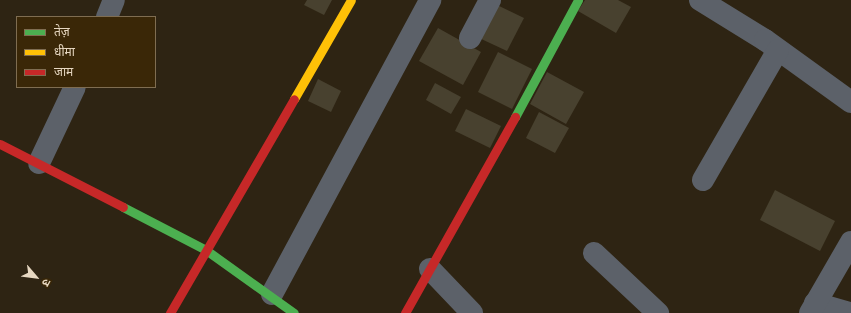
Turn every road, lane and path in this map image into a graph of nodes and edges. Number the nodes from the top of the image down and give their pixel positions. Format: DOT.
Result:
graph roads {
  1 [pos="114,0"];
  2 [pos="351,0"];
  3 [pos="430,0"];
  4 [pos="490,0"];
  5 [pos="578,0"];
  6 [pos="700,0"];
  7 [pos="107,16"];
  8 [pos="470,38"];
  9 [pos="778,50"];
  10 [pos="75,88"];
  11 [pos="851,102"];
  12 [pos="0,144"];
  13 [pos="39,163"];
  14 [pos="703,180"];
  15 [pos="851,242"];
  16 [pos="206,250"];
  17 [pos="594,253"];
  18 [pos="430,269"];
  19 [pos="272,294"];
  20 [pos="813,308"];
  21 [pos="170,313"];
  22 [pos="294,313"];
  23 [pos="404,313"];
  24 [pos="472,313"];
  25 [pos="658,313"];
  26 [pos="851,313"];
  1 -- 7 [label="street"];
  2 -- 16 [label="street"];
  3 -- 19 [label="street"];
  4 -- 8 [label="street"];
  5 -- 18 [label="street"];
  6 -- 9 [label="street"];
  9 -- 11 [label="street"];
  9 -- 14 [label="street"];
  10 -- 13 [label="street"];
  12 -- 13 [label="street"];
  13 -- 16 [label="street"];
  15 -- 20 [label="street"];
  16 -- 19 [label="street"];
  16 -- 21 [label="street"];
  17 -- 25 [label="street"];
  18 -- 23 [label="street"];
  18 -- 24 [label="street"];
  19 -- 22 [label="street"];
  20 -- 26 [label="street"];
}
